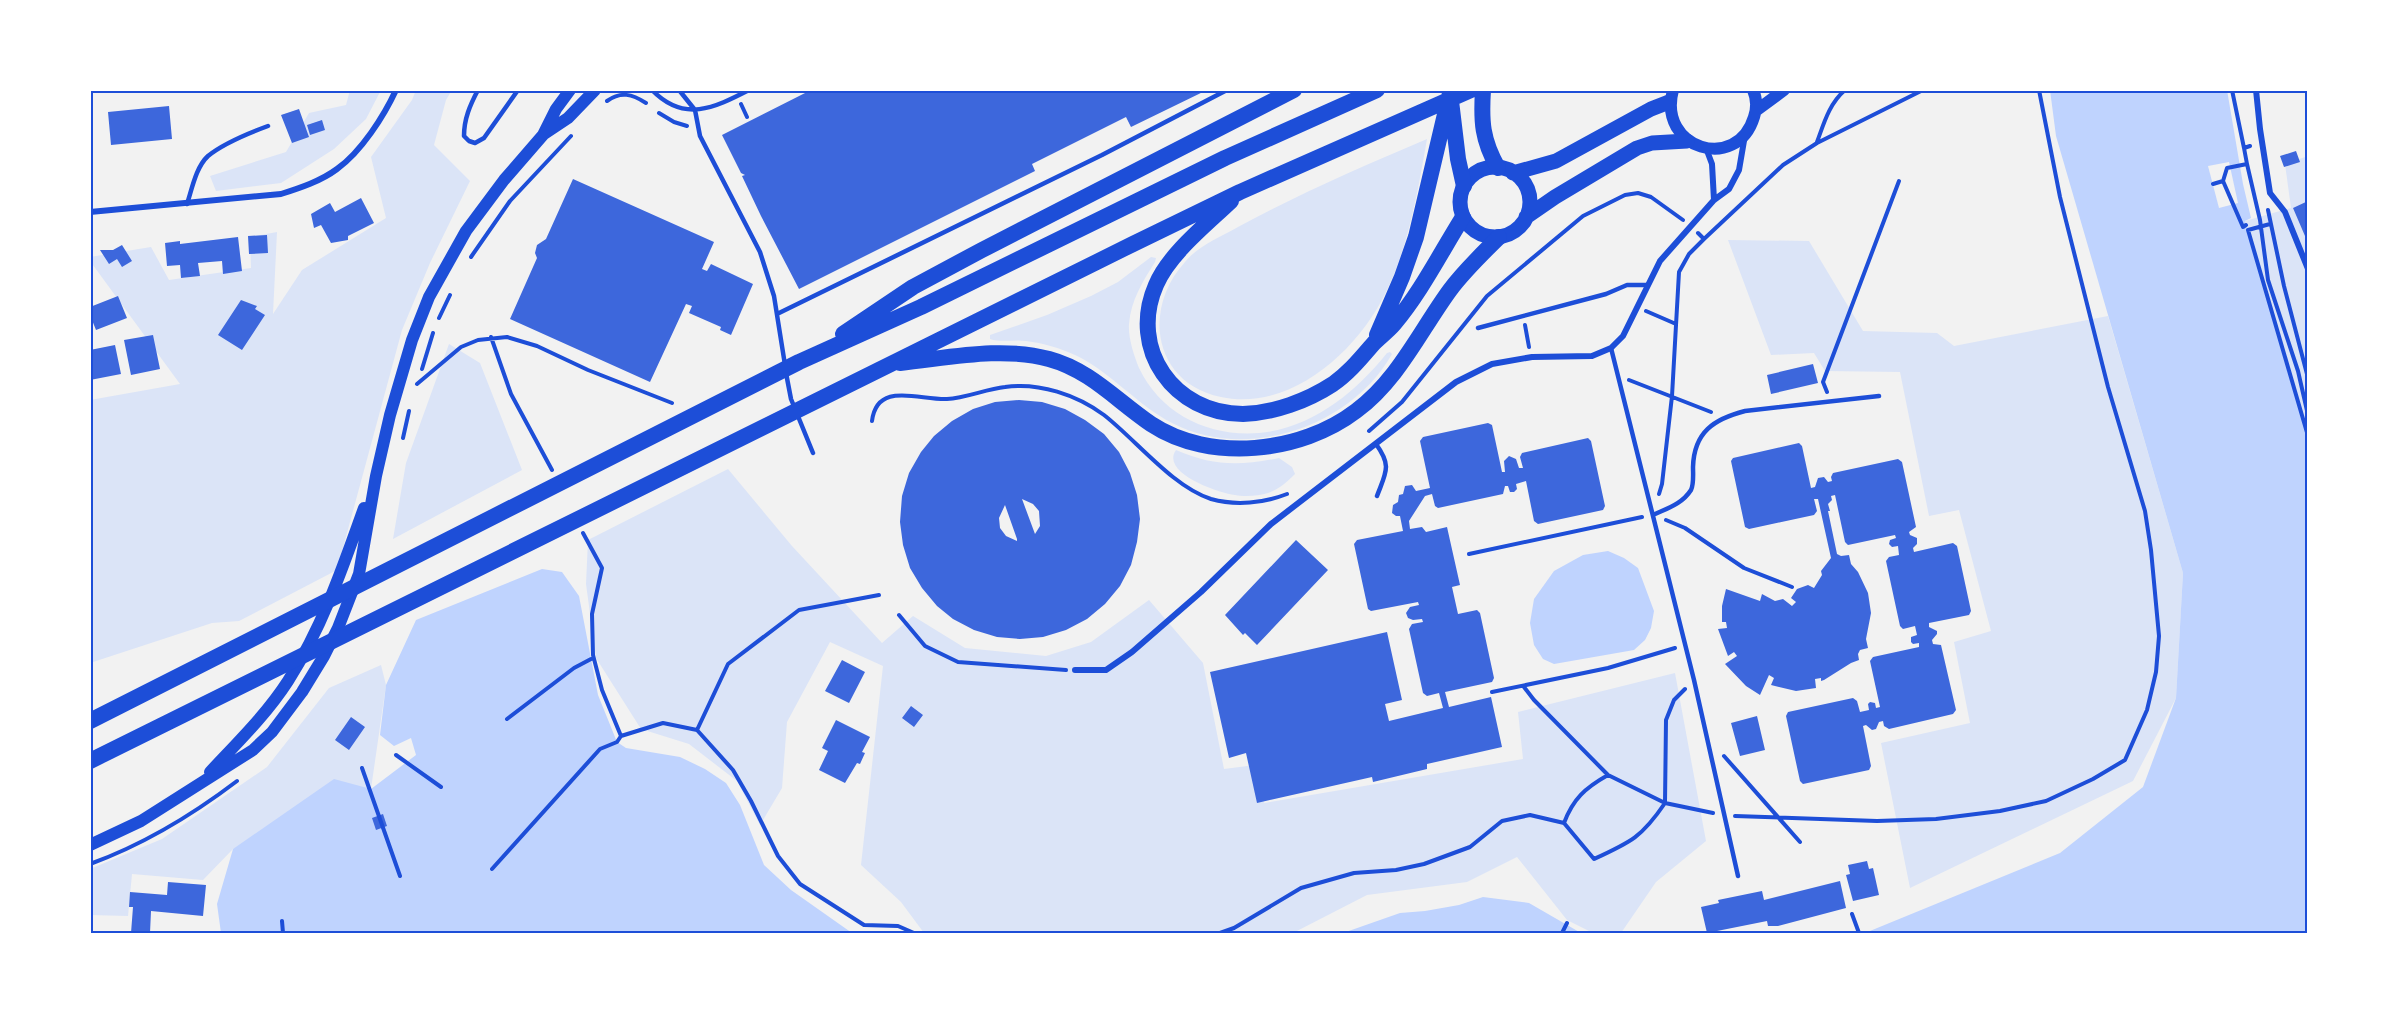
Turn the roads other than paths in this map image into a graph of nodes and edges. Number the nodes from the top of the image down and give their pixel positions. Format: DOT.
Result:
graph roads {
  1 [pos="396,90"];
  2 [pos="478,90"];
  3 [pos="518,90"];
  4 [pos="570,90"];
  5 [pos="595,90"];
  6 [pos="652,90"];
  7 [pos="680,90"];
  8 [pos="749,90"];
  9 [pos="1227,90"];
  10 [pos="1274,90"];
  11 [pos="1294,90"];
  12 [pos="1377,90"];
  13 [pos="1471,90"];
  14 [pos="1483,90"];
  15 [pos="1753,90"];
  16 [pos="1784,90"];
  17 [pos="2256,90"];
  18 [pos="1450,91"];
  19 [pos="1671,96"];
  20 [pos="695,110"];
  21 [pos="1756,110"];
  22 [pos="1252,111"];
  23 [pos="268,126"];
  24 [pos="1746,134"];
  25 [pos="543,135"];
  26 [pos="1688,141"];
  27 [pos="1706,148"];
  28 [pos="1506,170"];
  29 [pos="1464,186"];
  30 [pos="1240,192"];
  31 [pos="1714,200"];
  32 [pos="188,204"];
  33 [pos="90,212"];
  34 [pos="1463,217"];
  35 [pos="1526,217"];
  36 [pos="1499,237"];
  37 [pos="2308,269"];
  38 [pos="1647,285"];
  39 [pos="777,314"];
  40 [pos="867,325"];
  41 [pos="1478,328"];
  42 [pos="1373,345"];
  43 [pos="1611,348"];
  44 [pos="888,364"];
  45 [pos="1879,396"];
  46 [pos="1376,444"];
  47 [pos="813,453"];
  48 [pos="376,476"];
  49 [pos="1377,496"];
  50 [pos="1653,515"];
  51 [pos="1075,670"];
  52 [pos="90,721"];
  53 [pos="90,761"];
  54 [pos="199,784"];
  55 [pos="90,845"];
  56 [pos="1738,876"];
  1 -- 32 [label="street"];
  2 -- 3 [label="lane"];
  4 -- 25 [label="main road"];
  5 -- 25 [label="main road"];
  6 -- 20 [label="lane"];
  7 -- 20 [label="lane"];
  8 -- 20 [label="lane"];
  9 -- 39 [label="lane"];
  10 -- 22 [label="highway"];
  11 -- 22 [label="highway"];
  12 -- 40 [label="highway"];
  13 -- 30 [label="highway"];
  14 -- 28 [label="highway"];
  15 -- 21 [label="main road"];
  16 -- 21 [label="main road"];
  17 -- 37 [label="street"];
  18 -- 29 [label="highway"];
  18 -- 42 [label="highway"];
  19 -- 26 [label="main road"];
  19 -- 28 [label="highway"];
  20 -- 39 [label="lane"];
  21 -- 24 [label="main road"];
  22 -- 40 [label="highway"];
  23 -- 32 [label="lane"];
  24 -- 27 [label="main road"];
  24 -- 31 [label="street"];
  25 -- 48 [label="main road"];
  26 -- 27 [label="main road"];
  26 -- 35 [label="highway"];
  27 -- 31 [label="street"];
  28 -- 29 [label="highway"];
  28 -- 35 [label="highway"];
  29 -- 34 [label="highway"];
  30 -- 42 [label="highway"];
  30 -- 44 [label="highway"];
  31 -- 38 [label="street"];
  32 -- 33 [label="street"];
  34 -- 36 [label="highway"];
  34 -- 42 [label="highway"];
  35 -- 36 [label="highway"];
  36 -- 44 [label="highway"];
  38 -- 41 [label="lane"];
  38 -- 43 [label="street"];
  39 -- 47 [label="lane"];
  40 -- 52 [label="highway"];
  43 -- 46 [label="street"];
  43 -- 50 [label="lane"];
  44 -- 53 [label="highway"];
  45 -- 50 [label="lane"];
  46 -- 49 [label="lane"];
  46 -- 51 [label="street"];
  48 -- 54 [label="main road"];
  48 -- 54 [label="main road"];
  50 -- 56 [label="lane"];
  54 -- 55 [label="main road"];
}
